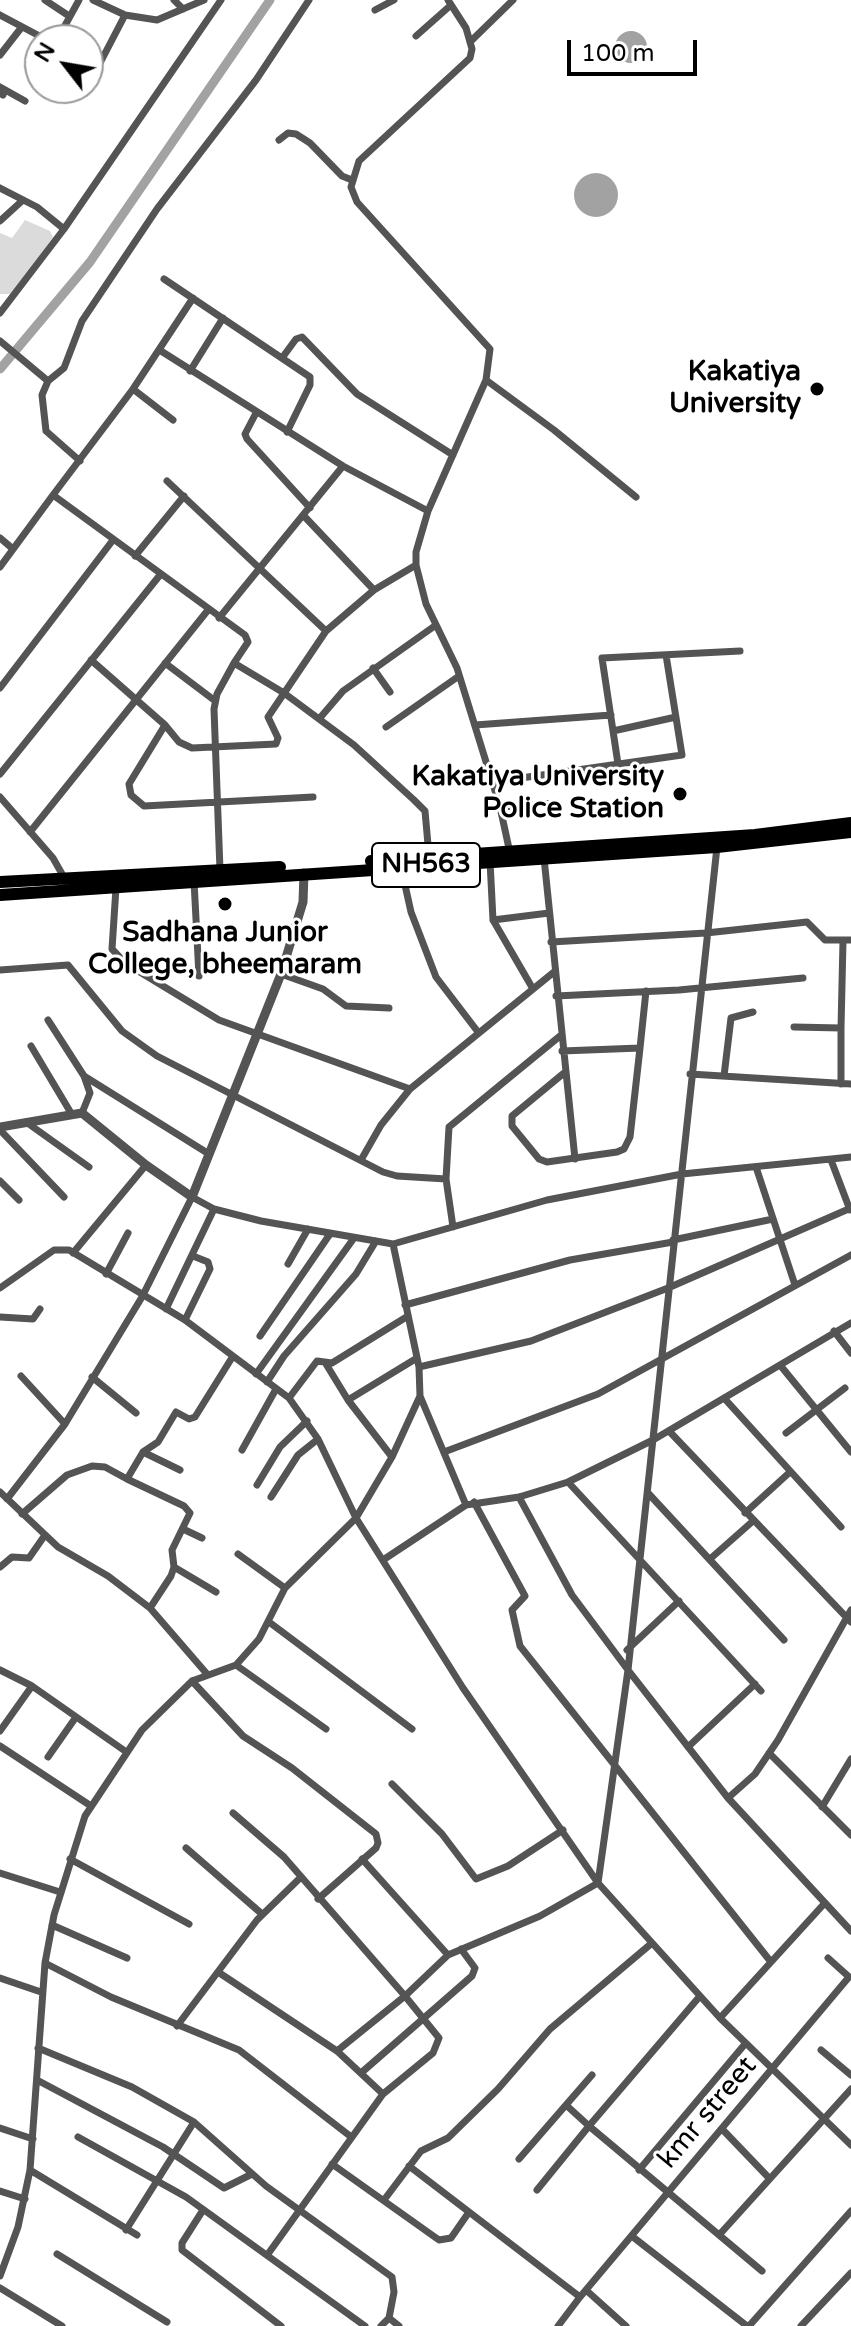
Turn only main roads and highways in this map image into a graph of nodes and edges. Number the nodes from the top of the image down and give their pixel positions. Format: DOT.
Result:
graph roads {
  1 [pos="851,823"];
  2 [pos="851,832"];
  3 [pos="510,855"];
  4 [pos="0,882"];
  5 [pos="67,884"];
  6 [pos="0,895"];
  1 -- 3 [label="highway, NH563"];
  2 -- 3 [label="highway, NH563"];
  3 -- 5 [label="highway, NH563"];
  3 -- 5 [label="highway, NH563"];
  4 -- 5 [label="highway, NH563"];
  5 -- 6 [label="highway, NH563"];
}
